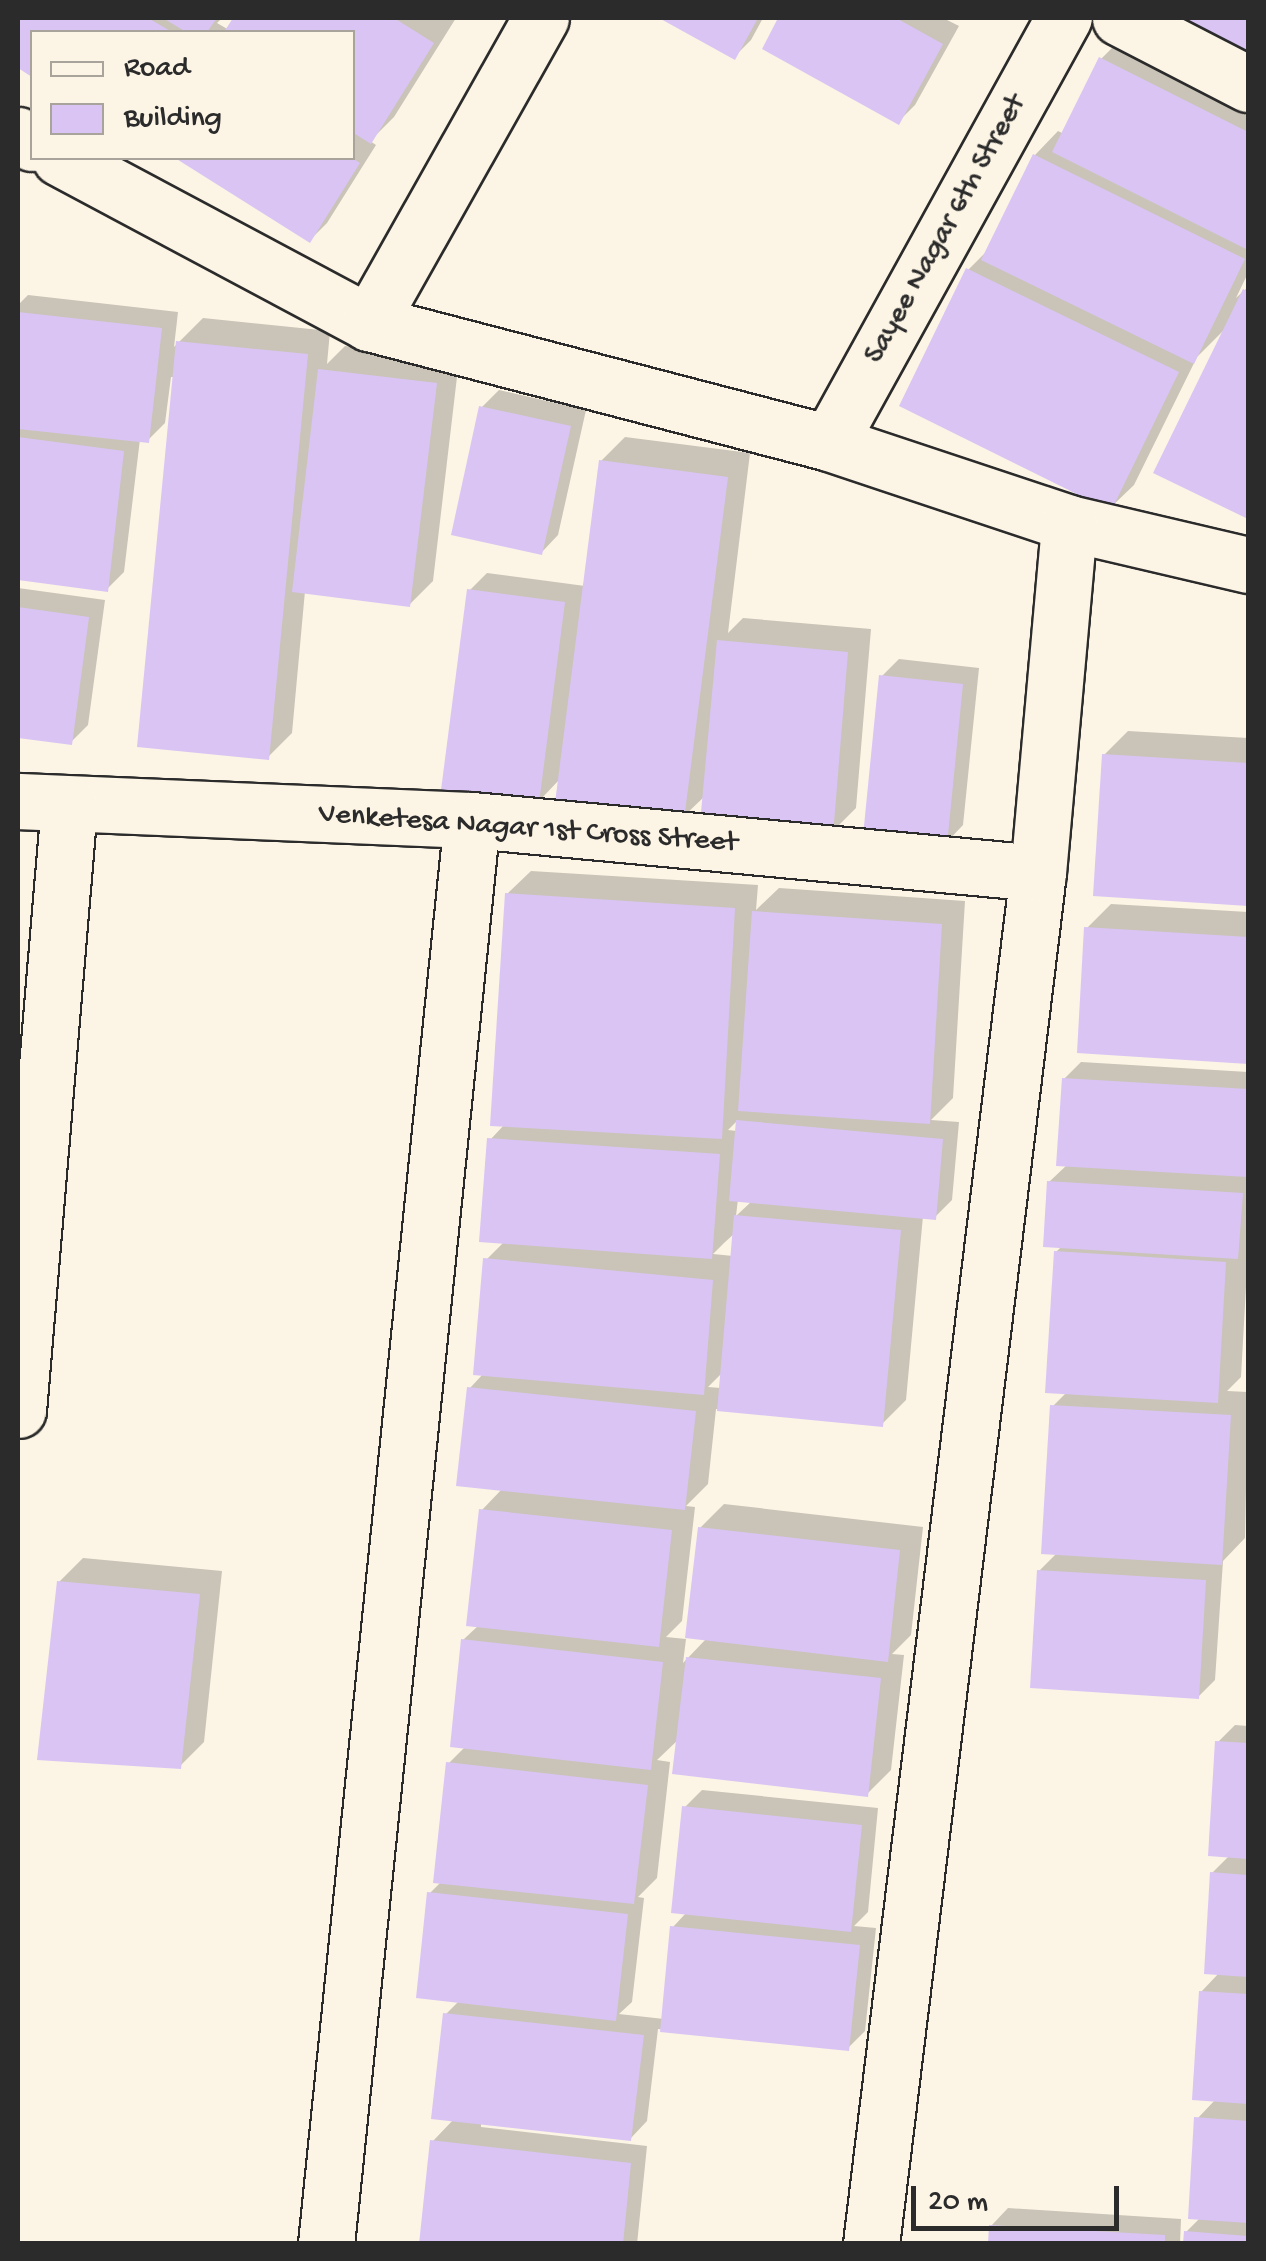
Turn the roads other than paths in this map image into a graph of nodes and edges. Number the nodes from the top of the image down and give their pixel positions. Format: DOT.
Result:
graph roads {
  1 [pos="541,18"];
  2 [pos="1064,18"];
  3 [pos="1120,18"];
  4 [pos="1248,84"];
  5 [pos="64,160"];
  6 [pos="369,323"];
  7 [pos="829,444"];
  8 [pos="1069,523"];
  9 [pos="1248,565"];
  10 [pos="43,803"];
  11 [pos="472,820"];
  12 [pos="1038,872"];
  13 [pos="18,1410"];
  14 [pos="326,2244"];
  15 [pos="871,2244"];
  1 -- 6 [label="street"];
  2 -- 7 [label="street, Sayee Nagar 6th Street"];
  3 -- 4 [label="street"];
  5 -- 6 [label="street"];
  6 -- 7 [label="street"];
  7 -- 8 [label="street"];
  8 -- 9 [label="street"];
  8 -- 12 [label="street"];
  10 -- 11 [label="street, Venketesa Nagar 1st Cross Street"];
  10 -- 13 [label="street"];
  11 -- 12 [label="street, Venketesa Nagar 1st Cross Street"];
  11 -- 14 [label="street"];
  12 -- 15 [label="street"];
}
